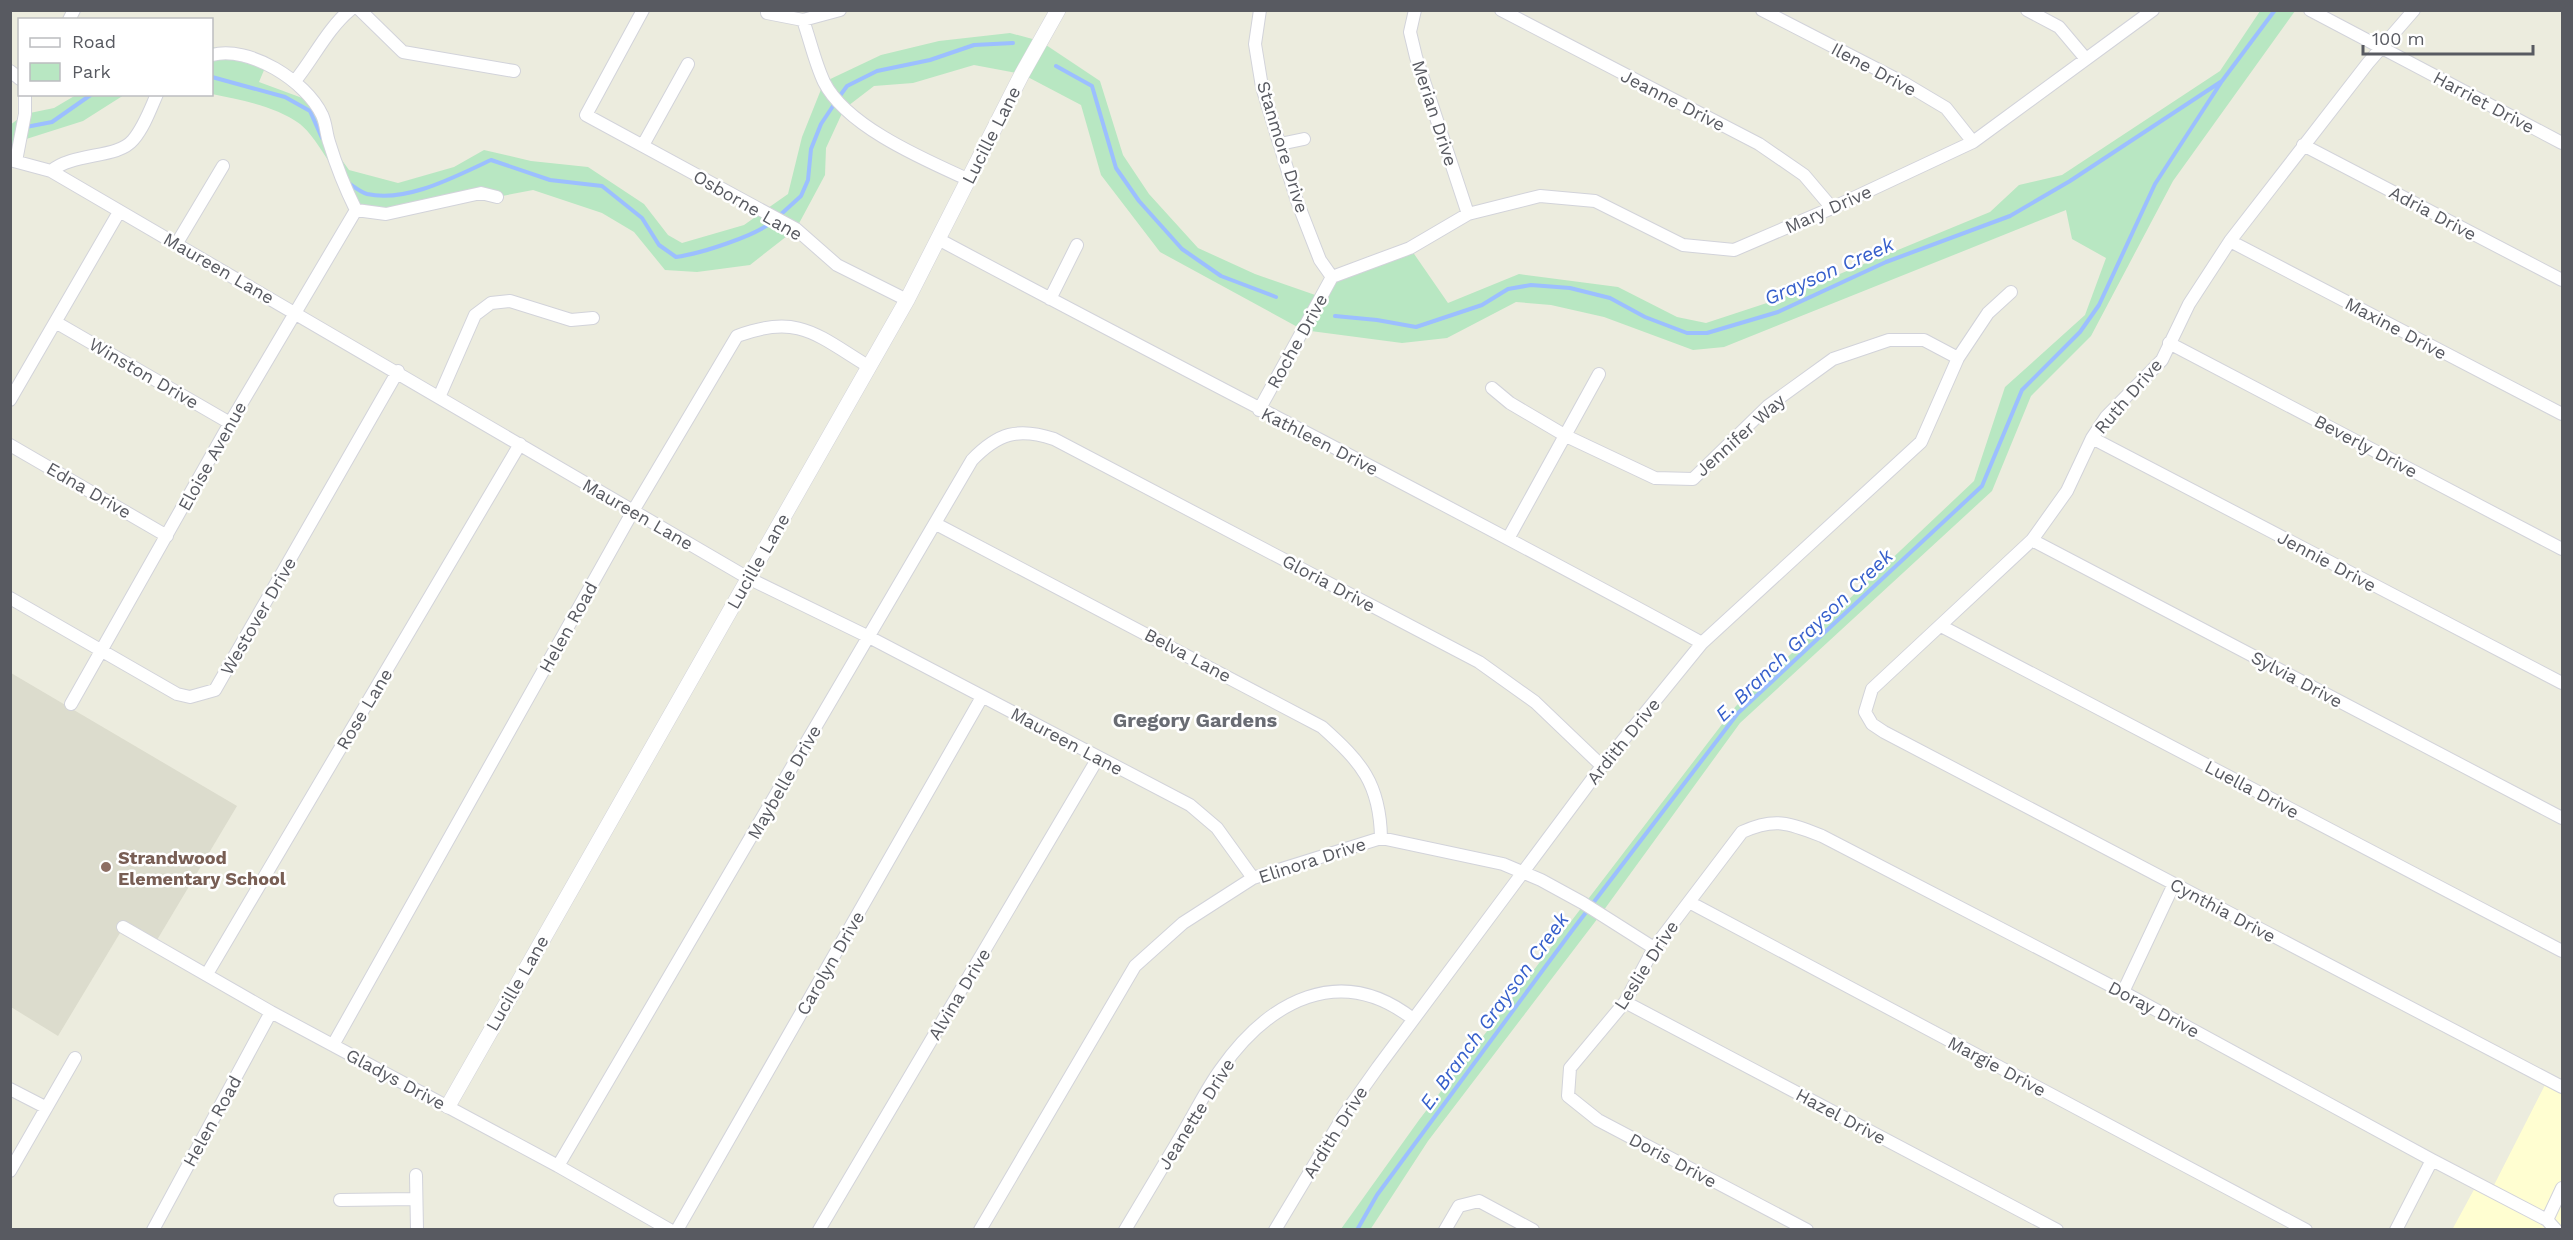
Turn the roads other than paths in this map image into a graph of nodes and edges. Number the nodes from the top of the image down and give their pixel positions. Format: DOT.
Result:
graph roads {
  1 [pos="350,10"];
  2 [pos="360,10"];
  3 [pos="643,10"];
  4 [pos="840,10"];
  5 [pos="1058,10"];
  6 [pos="1260,10"];
  7 [pos="1414,10"];
  8 [pos="1501,10"];
  9 [pos="1762,10"];
  10 [pos="2027,10"];
  11 [pos="2153,10"];
  12 [pos="2310,10"];
  13 [pos="2414,10"];
  14 [pos="767,13"];
  15 [pos="803,20"];
  16 [pos="2382,49"];
  17 [pos="213,55"];
  18 [pos="2086,59"];
  19 [pos="688,64"];
  20 [pos="513,71"];
  21 [pos="295,81"];
  22 [pos="25,96"];
  23 [pos="156,96"];
  24 [pos="1304,139"];
  25 [pos="1974,142"];
  26 [pos="2562,143"];
  27 [pos="1280,144"];
  28 [pos="643,145"];
  29 [pos="2304,145"];
  30 [pos="13,161"];
  31 [pos="223,166"];
  32 [pos="51,171"];
  33 [pos="968,179"];
  34 [pos="497,197"];
  35 [pos="1832,208"];
  36 [pos="356,210"];
  37 [pos="119,212"];
  38 [pos="1468,214"];
  39 [pos="938,239"];
  40 [pos="2230,241"];
  41 [pos="177,243"];
  42 [pos="1077,245"];
  43 [pos="1332,277"];
  44 [pos="2562,280"];
  45 [pos="2011,292"];
  46 [pos="1050,299"];
  47 [pos="907,300"];
  48 [pos="294,313"];
  49 [pos="593,318"];
  50 [pos="57,323"];
  51 [pos="2169,343"];
  52 [pos="1958,358"];
  53 [pos="868,366"];
  54 [pos="398,371"];
  55 [pos="1599,374"];
  56 [pos="1492,388"];
  57 [pos="440,396"];
  58 [pos="10,400"];
  59 [pos="1259,410"];
  60 [pos="2562,414"];
  61 [pos="230,423"];
  62 [pos="1035,433"];
  63 [pos="1566,436"];
  64 [pos="2092,438"];
  65 [pos="520,444"];
  66 [pos="10,445"];
  67 [pos="633,511"];
  68 [pos="936,524"];
  69 [pos="167,536"];
  70 [pos="1509,537"];
  71 [pos="2032,540"];
  72 [pos="2562,549"];
  73 [pos="748,578"];
  74 [pos="10,598"];
  75 [pos="1941,626"];
  76 [pos="869,637"];
  77 [pos="1702,643"];
  78 [pos="103,651"];
  79 [pos="2562,683"];
  80 [pos="982,697"];
  81 [pos="71,704"];
  82 [pos="1884,732"];
  83 [pos="1098,758"];
  84 [pos="1602,766"];
  85 [pos="2562,818"];
  86 [pos="1742,832"];
  87 [pos="1381,838"];
  88 [pos="1523,872"];
  89 [pos="1253,878"];
  90 [pos="2174,884"];
  91 [pos="1689,902"];
  92 [pos="123,927"];
  93 [pos="1654,948"];
  94 [pos="2562,951"];
  95 [pos="207,974"];
  96 [pos="2123,992"];
  97 [pos="1625,1002"];
  98 [pos="271,1012"];
  99 [pos="1413,1019"];
  100 [pos="333,1045"];
  101 [pos="75,1058"];
  102 [pos="1570,1068"];
  103 [pos="2562,1086"];
  104 [pos="10,1089"];
  105 [pos="448,1106"];
  106 [pos="45,1107"];
  107 [pos="2432,1160"];
  108 [pos="558,1166"];
  109 [pos="10,1171"];
  110 [pos="416,1175"];
  111 [pos="2562,1188"];
  112 [pos="415,1199"];
  113 [pos="340,1200"];
  114 [pos="2547,1220"];
  115 [pos="1447,1226"];
  116 [pos="153,1230"];
  117 [pos="417,1230"];
  118 [pos="669,1230"];
  119 [pos="677,1230"];
  120 [pos="819,1230"];
  121 [pos="980,1230"];
  122 [pos="1125,1230"];
  123 [pos="1275,1230"];
  124 [pos="1533,1230"];
  125 [pos="1806,1230"];
  126 [pos="2057,1230"];
  127 [pos="2306,1230"];
  128 [pos="2396,1230"];
  129 [pos="2556,1230"];
  1 -- 21 [label="street"];
  2 -- 20 [label="street"];
  3 -- 28 [label="street, Osborne Lane"];
  4 -- 15 [label="street"];
  5 -- 33 [label="street, Lucille Lane"];
  6 -- 27 [label="street, Stanmore Drive"];
  7 -- 38 [label="street, Merian Drive"];
  8 -- 35 [label="street, Jeanne Drive"];
  9 -- 25 [label="street, Ilene Drive"];
  10 -- 18 [label="street"];
  11 -- 18 [label="street, Mary Drive"];
  12 -- 16 [label="street, Harriet Drive"];
  13 -- 16 [label="street, Ruth Drive"];
  14 -- 15 [label="street"];
  15 -- 33 [label="street"];
  16 -- 26 [label="street, Harriet Drive"];
  16 -- 29 [label="street, Ruth Drive"];
  17 -- 21 [label="street"];
  18 -- 25 [label="street, Mary Drive"];
  19 -- 28 [label="street"];
  21 -- 36 [label="street"];
  22 -- 30 [label="street"];
  23 -- 32 [label="street"];
  24 -- 27 [label="street"];
  25 -- 35 [label="street, Mary Drive"];
  27 -- 43 [label="street, Stanmore Drive"];
  28 -- 47 [label="street, Osborne Lane"];
  29 -- 40 [label="street, Ruth Drive"];
  29 -- 44 [label="street, Adria Drive"];
  30 -- 32 [label="street, Maureen Lane"];
  31 -- 41 [label="street"];
  32 -- 37 [label="street, Maureen Lane"];
  33 -- 39 [label="street, Lucille Lane"];
  34 -- 36 [label="street"];
  35 -- 38 [label="street, Mary Drive"];
  36 -- 48 [label="street, Eloise Avenue"];
  37 -- 41 [label="street, Maureen Lane"];
  37 -- 50 [label="street"];
  38 -- 43 [label="street, Roche Drive"];
  39 -- 46 [label="street, Kathleen Drive"];
  39 -- 47 [label="street, Lucille Lane"];
  40 -- 51 [label="street, Ruth Drive"];
  40 -- 60 [label="street, Maxine Drive"];
  41 -- 48 [label="street, Maureen Lane"];
  42 -- 46 [label="street"];
  43 -- 59 [label="street, Roche Drive"];
  45 -- 52 [label="street, Ardith Drive"];
  46 -- 59 [label="street, Kathleen Drive"];
  47 -- 53 [label="street, Lucille Lane"];
  48 -- 54 [label="street, Maureen Lane"];
  48 -- 61 [label="street, Eloise Avenue"];
  49 -- 57 [label="street"];
  50 -- 58 [label="street"];
  50 -- 61 [label="street, Winston Drive"];
  51 -- 64 [label="street, Ruth Drive"];
  51 -- 72 [label="street, Beverly Drive"];
  52 -- 63 [label="street, Jennifer Way"];
  52 -- 77 [label="street, Ardith Drive"];
  53 -- 67 [label="street, Helen Road"];
  53 -- 73 [label="street, Lucille Lane"];
  54 -- 57 [label="street, Maureen Lane"];
  54 -- 78 [label="street, Westover Drive"];
  55 -- 63 [label="street"];
  56 -- 63 [label="street, Jennifer Way"];
  57 -- 65 [label="street, Maureen Lane"];
  59 -- 70 [label="street, Kathleen Drive"];
  61 -- 69 [label="street, Eloise Avenue"];
  62 -- 68 [label="street, Maybelle Drive"];
  62 -- 84 [label="street, Gloria Drive"];
  63 -- 70 [label="street"];
  64 -- 71 [label="street, Ruth Drive"];
  64 -- 79 [label="street, Jennie Drive"];
  65 -- 67 [label="street, Maureen Lane"];
  65 -- 95 [label="street, Rose Lane"];
  66 -- 69 [label="street, Edna Drive"];
  67 -- 73 [label="street, Maureen Lane"];
  67 -- 100 [label="street, Helen Road"];
  68 -- 76 [label="street, Maybelle Drive"];
  68 -- 87 [label="street, Belva Lane"];
  69 -- 78 [label="street, Eloise Avenue"];
  70 -- 77 [label="street, Kathleen Drive"];
  71 -- 75 [label="street, Ruth Drive"];
  71 -- 85 [label="street, Sylvia Drive"];
  73 -- 76 [label="street, Maureen Lane"];
  73 -- 105 [label="street, Lucille Lane"];
  74 -- 78 [label="street, Westover Drive"];
  75 -- 82 [label="street, Ruth Drive"];
  75 -- 94 [label="street, Luella Drive"];
  76 -- 80 [label="street, Maureen Lane"];
  76 -- 108 [label="street, Maybelle Drive"];
  77 -- 84 [label="street, Ardith Drive"];
  78 -- 81 [label="street, Eloise Avenue"];
  80 -- 83 [label="street, Maureen Lane"];
  80 -- 119 [label="street, Carolyn Drive"];
  82 -- 90 [label="street, Cynthia Drive"];
  83 -- 89 [label="street, Maureen Lane"];
  83 -- 120 [label="street, Alvina Drive"];
  84 -- 88 [label="street, Ardith Drive"];
  86 -- 91 [label="street, Leslie Drive"];
  86 -- 96 [label="street, Doray Drive"];
  87 -- 88 [label="street, Elinora Drive"];
  87 -- 89 [label="street, Elinora Drive"];
  88 -- 93 [label="street, Elinora Drive"];
  88 -- 99 [label="street, Ardith Drive"];
  89 -- 121 [label="street, Elinora Drive"];
  90 -- 96 [label="street"];
  90 -- 103 [label="street, Cynthia Drive"];
  91 -- 93 [label="street, Leslie Drive"];
  91 -- 127 [label="street, Margie Drive"];
  92 -- 95 [label="street, Gladys Drive"];
  93 -- 97 [label="street, Leslie Drive"];
  95 -- 98 [label="street, Gladys Drive"];
  96 -- 107 [label="street, Doray Drive"];
  97 -- 102 [label="street, Leslie Drive"];
  97 -- 126 [label="street, Hazel Drive"];
  98 -- 100 [label="street, Gladys Drive"];
  98 -- 116 [label="street, Helen Road"];
  99 -- 122 [label="street, Jeanette Drive"];
  99 -- 123 [label="street, Ardith Drive"];
  100 -- 105 [label="street, Gladys Drive"];
  101 -- 106 [label="street"];
  102 -- 125 [label="street, Doris Drive"];
  104 -- 106 [label="street"];
  105 -- 108 [label="street, Gladys Drive"];
  106 -- 109 [label="street"];
  107 -- 114 [label="street, Doray Drive"];
  107 -- 128 [label="street"];
  108 -- 118 [label="street, Gladys Drive"];
  110 -- 112 [label="street"];
  111 -- 114 [label="street"];
  112 -- 113 [label="street"];
  112 -- 117 [label="street"];
  114 -- 129 [label="street, Doray Drive"];
  115 -- 124 [label="street"];
}
